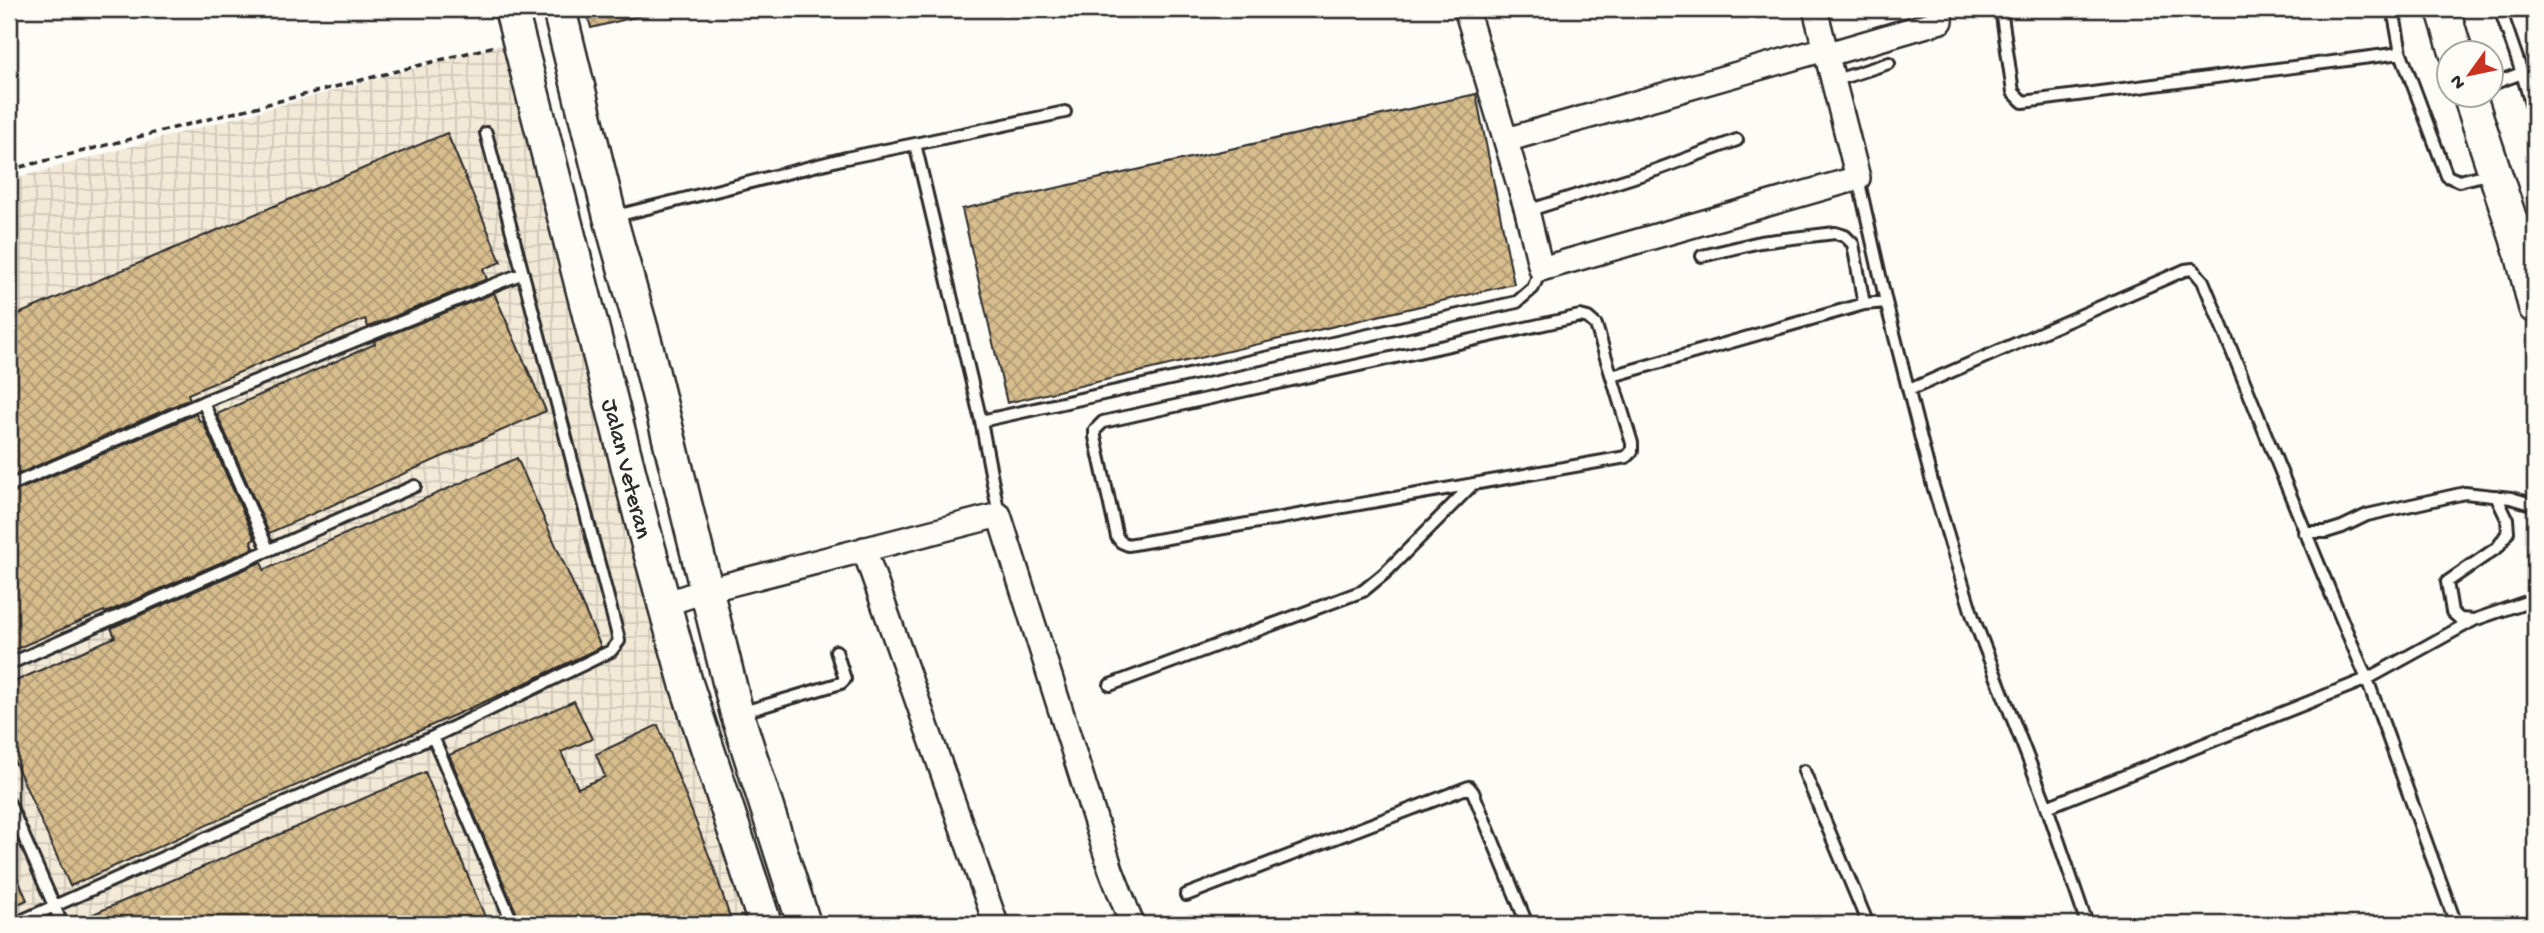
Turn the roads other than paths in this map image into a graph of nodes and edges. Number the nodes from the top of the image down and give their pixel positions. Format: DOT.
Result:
graph roads {
  1 [pos="511,9"];
  2 [pos="559,9"];
  3 [pos="1466,9"];
  4 [pos="1815,9"];
  5 [pos="2001,9"];
  6 [pos="2393,9"];
  7 [pos="2442,9"];
  8 [pos="2500,9"];
  9 [pos="1941,20"];
  10 [pos="2451,38"];
  11 [pos="1825,52"];
  12 [pos="2401,53"];
  13 [pos="1889,63"];
  14 [pos="2522,73"];
  15 [pos="2506,79"];
  16 [pos="1833,81"];
  17 [pos="2474,108"];
  18 [pos="1065,112"];
  19 [pos="2535,118"];
  20 [pos="486,133"];
  21 [pos="1517,138"];
  22 [pos="1737,140"];
  23 [pos="915,144"];
  24 [pos="2495,172"];
  25 [pos="1858,178"];
  26 [pos="1527,211"];
  27 [pos="610,217"];
  28 [pos="2529,253"];
  29 [pos="1702,256"];
  30 [pos="1550,266"];
  31 [pos="523,273"];
  32 [pos="1886,302"];
  33 [pos="1864,304"];
  34 [pos="2535,307"];
  35 [pos="1612,376"];
  36 [pos="1909,390"];
  37 [pos="203,402"];
  38 [pos="981,421"];
  39 [pos="1473,484"];
  40 [pos="9,486"];
  41 [pos="415,486"];
  42 [pos="2497,496"];
  43 [pos="2535,505"];
  44 [pos="999,515"];
  45 [pos="2304,532"];
  46 [pos="268,550"];
  47 [pos="864,550"];
  48 [pos="707,590"];
  49 [pos="2535,599"];
  50 [pos="665,604"];
  51 [pos="2474,620"];
  52 [pos="836,651"];
  53 [pos="9,664"];
  54 [pos="2367,679"];
  55 [pos="1110,685"];
  56 [pos="737,714"];
  57 [pos="433,737"];
  58 [pos="1804,771"];
  59 [pos="9,803"];
  60 [pos="2047,807"];
  61 [pos="2535,887"];
  62 [pos="2535,892"];
  63 [pos="1186,895"];
  64 [pos="54,907"];
  65 [pos="14,924"];
  66 [pos="62,924"];
  67 [pos="513,924"];
  68 [pos="765,924"];
  69 [pos="804,924"];
  70 [pos="996,924"];
  71 [pos="1132,924"];
  72 [pos="1527,924"];
  73 [pos="1868,924"];
  74 [pos="2087,924"];
  75 [pos="2456,924"];
  1 -- 50 [label="main road, Jalan Veteran"];
  2 -- 27 [label="main road, Jalan Veteran"];
  3 -- 21 [label="street"];
  4 -- 11 [label="street"];
  5 -- 12 [label="lane"];
  6 -- 12 [label="lane"];
  7 -- 10 [label="main road"];
  8 -- 14 [label="lane"];
  9 -- 11 [label="street"];
  11 -- 16 [label="street"];
  11 -- 21 [label="street"];
  12 -- 24 [label="lane"];
  13 -- 16 [label="lane"];
  14 -- 15 [label="lane"];
  14 -- 19 [label="lane"];
  16 -- 25 [label="street"];
  17 -- 24 [label="main road"];
  18 -- 23 [label="lane"];
  20 -- 31 [label="lane"];
  21 -- 26 [label="street"];
  22 -- 26 [label="lane"];
  23 -- 27 [label="lane"];
  23 -- 38 [label="lane"];
  24 -- 28 [label="main road"];
  25 -- 30 [label="street"];
  25 -- 32 [label="lane"];
  26 -- 30 [label="street"];
  27 -- 48 [label="main road, Jalan Veteran"];
  28 -- 34 [label="main road"];
  29 -- 33 [label="lane"];
  30 -- 38 [label="lane"];
  31 -- 37 [label="lane"];
  31 -- 57 [label="lane"];
  32 -- 33 [label="lane"];
  32 -- 36 [label="lane"];
  33 -- 35 [label="lane"];
  35 -- 39 [label="lane"];
  35 -- 39 [label="lane"];
  36 -- 45 [label="lane"];
  36 -- 60 [label="lane"];
  37 -- 40 [label="lane"];
  37 -- 46 [label="lane"];
  38 -- 44 [label="lane"];
  39 -- 55 [label="lane"];
  41 -- 46 [label="lane"];
  42 -- 43 [label="lane"];
  42 -- 45 [label="lane"];
  42 -- 51 [label="lane"];
  44 -- 47 [label="street"];
  44 -- 71 [label="street"];
  45 -- 54 [label="lane"];
  46 -- 53 [label="lane"];
  47 -- 48 [label="street"];
  47 -- 70 [label="street"];
  48 -- 50 [label="street"];
  48 -- 56 [label="main road, Jalan Veteran"];
  49 -- 51 [label="lane"];
  50 -- 68 [label="main road, Jalan Veteran"];
  51 -- 54 [label="lane"];
  52 -- 56 [label="lane"];
  54 -- 60 [label="lane"];
  54 -- 75 [label="lane"];
  56 -- 69 [label="main road, Jalan Veteran"];
  57 -- 64 [label="lane"];
  57 -- 67 [label="lane"];
  58 -- 73 [label="lane"];
  59 -- 64 [label="lane"];
  60 -- 74 [label="lane"];
  61 -- 62 [label="lane"];
  63 -- 72 [label="lane"];
  64 -- 65 [label="lane"];
  64 -- 66 [label="lane"];
}
